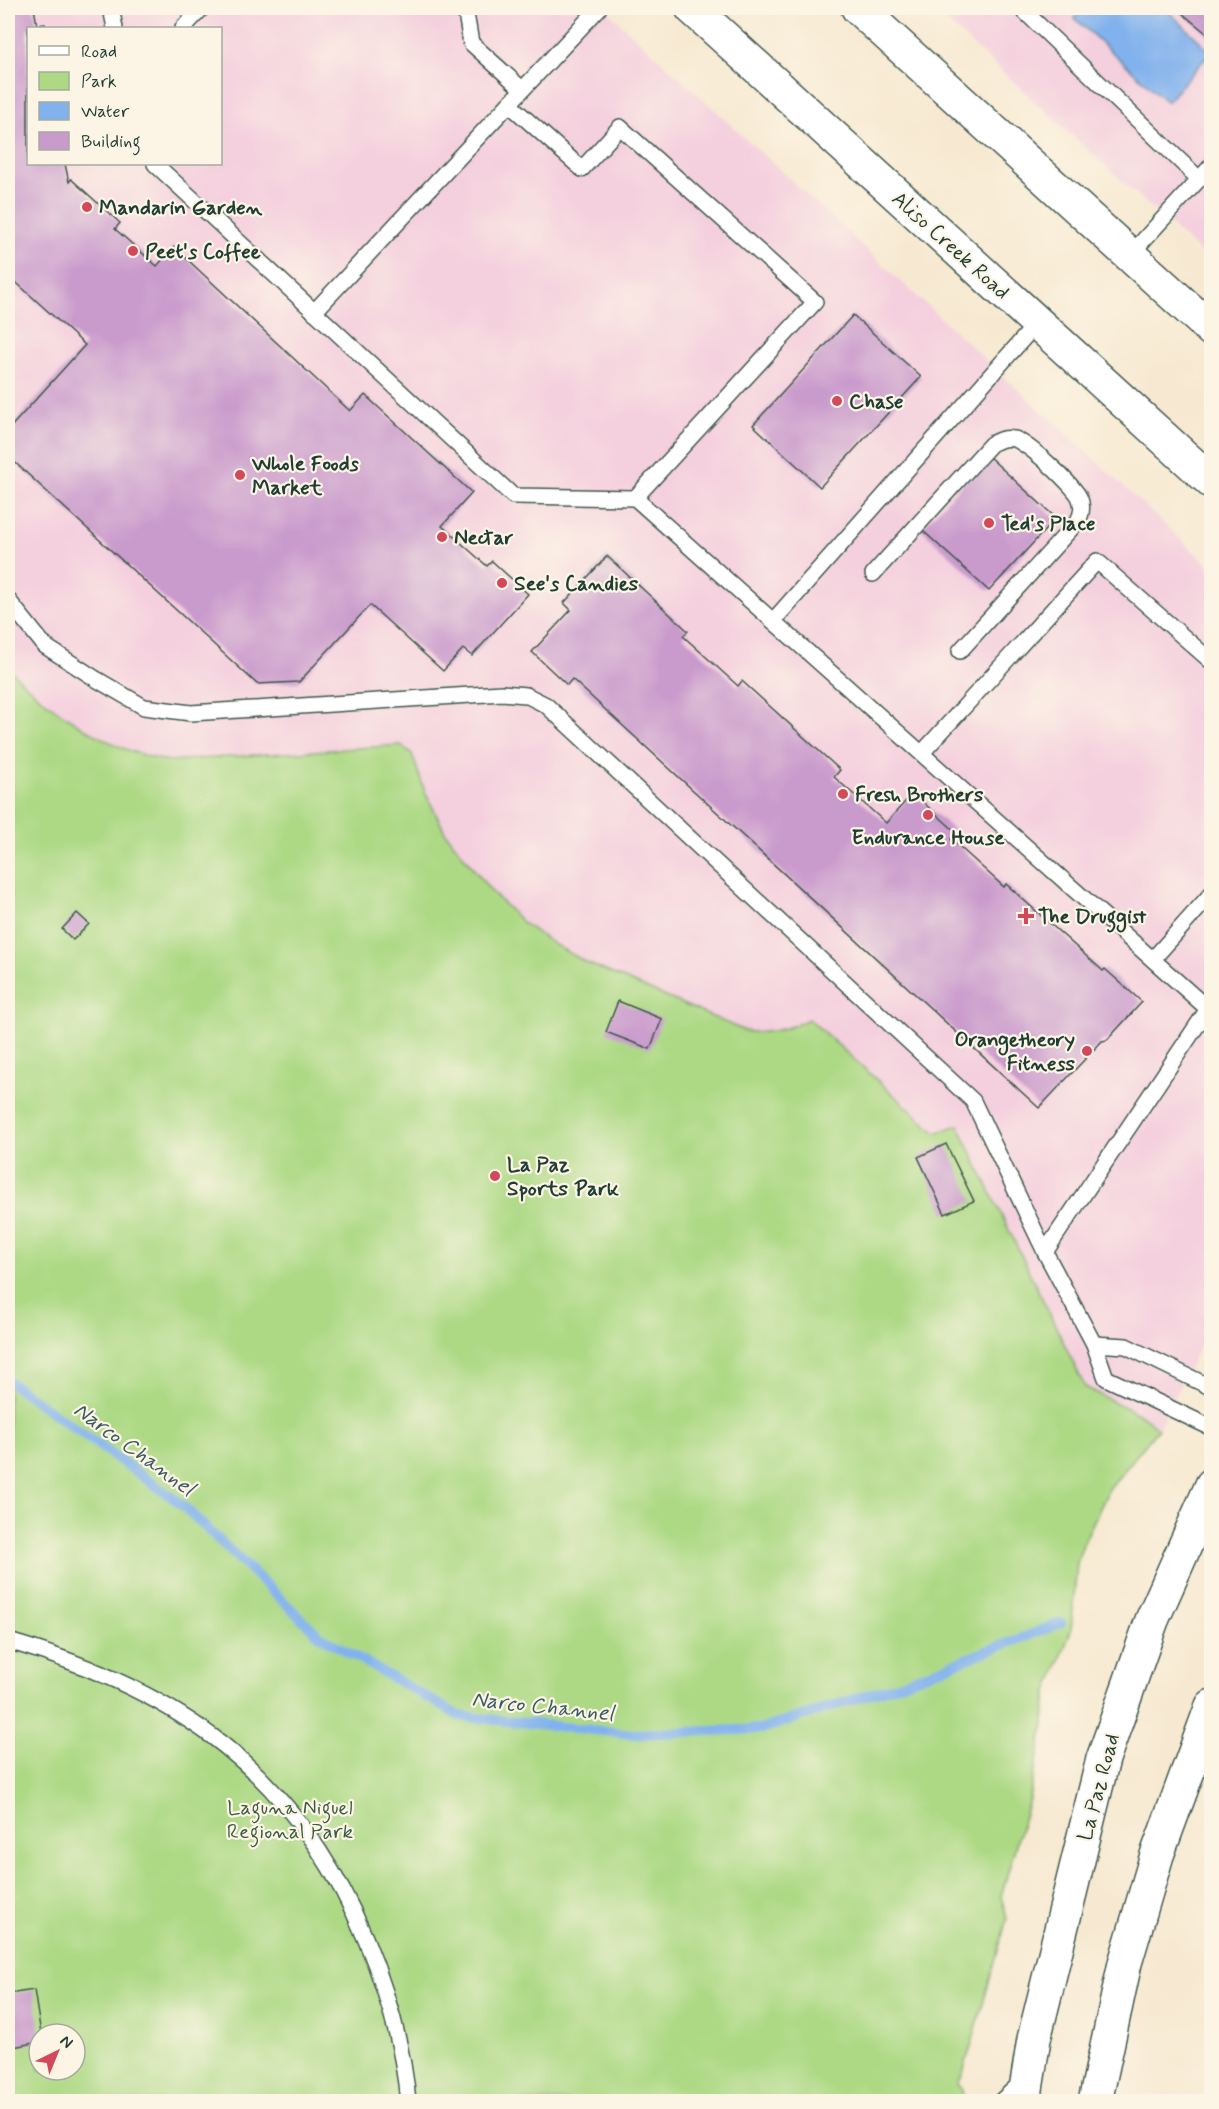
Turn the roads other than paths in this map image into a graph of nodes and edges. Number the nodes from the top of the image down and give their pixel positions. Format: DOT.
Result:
graph roads {
  1 [pos="111,8"];
  2 [pos="202,8"];
  3 [pos="465,8"];
  4 [pos="599,8"];
  5 [pos="693,8"];
  6 [pos="858,8"];
  7 [pos="1021,8"];
  8 [pos="116,27"];
  9 [pos="184,27"];
  10 [pos="522,89"];
  11 [pos="509,104"];
  12 [pos="156,165"];
  13 [pos="1212,165"];
  14 [pos="1199,179"];
  15 [pos="1130,255"];
  16 [pos="314,312"];
  17 [pos="1037,323"];
  18 [pos="1212,330"];
  19 [pos="1212,482"];
  20 [pos="635,498"];
  21 [pos="873,574"];
  22 [pos="8,600"];
  23 [pos="773,621"];
  24 [pos="960,651"];
  25 [pos="1212,662"];
  26 [pos="922,753"];
  27 [pos="1212,893"];
  28 [pos="1153,959"];
  29 [pos="1210,1010"];
  30 [pos="1045,1252"];
  31 [pos="1094,1344"];
  32 [pos="1212,1388"];
  33 [pos="1212,1428"];
  34 [pos="1212,1485"];
  35 [pos="8,1641"];
  36 [pos="1212,1706"];
  37 [pos="1026,2089"];
  38 [pos="408,2102"];
  39 [pos="1000,2102"];
  40 [pos="1095,2102"];
  1 -- 8 [label="lane"];
  2 -- 9 [label="lane"];
  3 -- 10 [label="lane"];
  4 -- 10 [label="lane"];
  5 -- 17 [label="main road, Aliso Creek Road"];
  6 -- 15 [label="main road"];
  7 -- 14 [label="lane"];
  10 -- 11 [label="lane"];
  11 -- 16 [label="lane"];
  11 -- 20 [label="lane"];
  12 -- 16 [label="lane"];
  13 -- 14 [label="lane"];
  14 -- 15 [label="lane"];
  15 -- 18 [label="main road"];
  16 -- 20 [label="lane"];
  17 -- 19 [label="main road, Aliso Creek Road"];
  17 -- 23 [label="lane"];
  20 -- 23 [label="lane"];
  21 -- 24 [label="lane"];
  22 -- 30 [label="lane"];
  23 -- 26 [label="lane"];
  25 -- 26 [label="lane"];
  26 -- 28 [label="lane"];
  27 -- 28 [label="lane"];
  28 -- 29 [label="lane"];
  29 -- 30 [label="lane"];
  30 -- 31 [label="lane"];
  31 -- 32 [label="lane"];
  31 -- 33 [label="lane"];
  34 -- 37 [label="main road, La Paz Road"];
  35 -- 38 [label="lane"];
  36 -- 40 [label="main road"];
  37 -- 39 [label="lane"];
}
